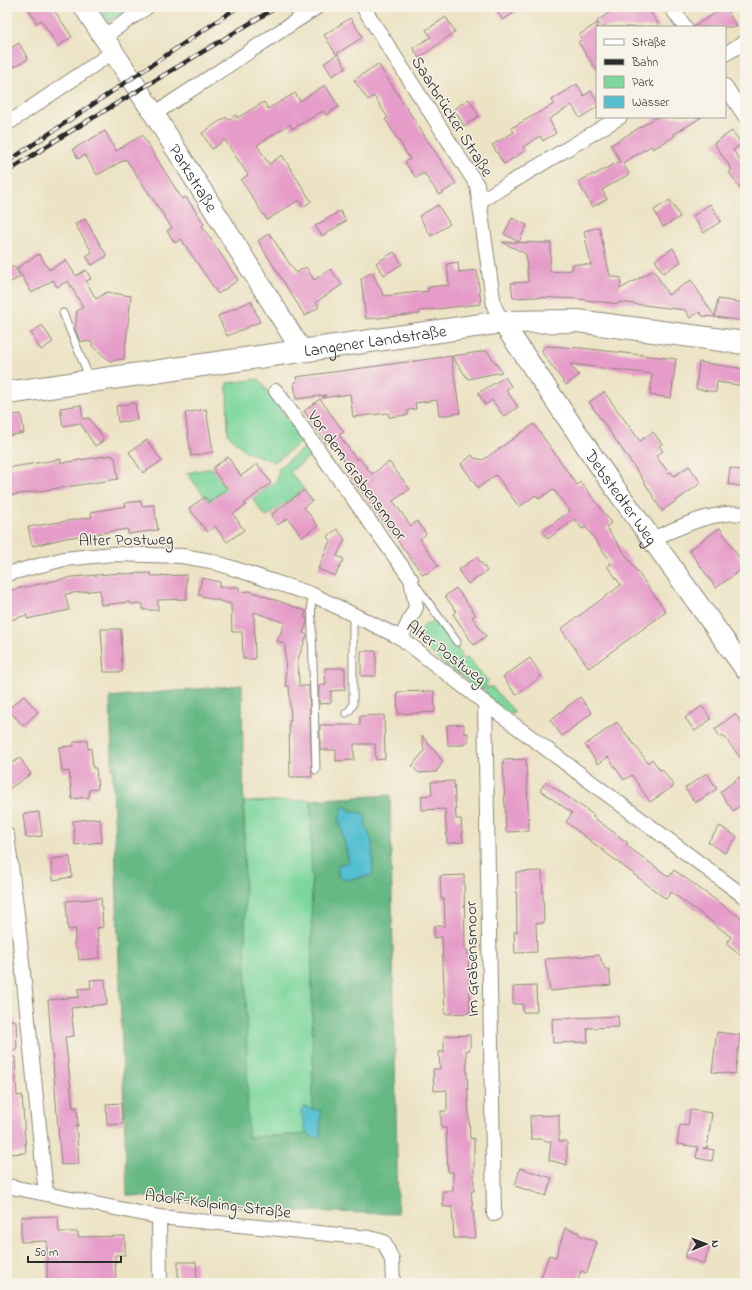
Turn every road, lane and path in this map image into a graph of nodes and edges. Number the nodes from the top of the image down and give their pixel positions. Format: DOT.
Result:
graph roads {
  1 [pos="84,7"];
  2 [pos="147,7"];
  3 [pos="317,7"];
  4 [pos="363,7"];
  5 [pos="671,7"];
  6 [pos="684,26"];
  7 [pos="745,42"];
  8 [pos="108,44"];
  9 [pos="726,53"];
  10 [pos="726,88"];
  11 [pos="154,114"];
  12 [pos="745,116"];
  13 [pos="618,118"];
  14 [pos="7,124"];
  15 [pos="480,201"];
  16 [pos="63,313"];
  17 [pos="502,322"];
  18 [pos="745,343"];
  19 [pos="302,351"];
  20 [pos="91,381"];
  21 [pos="276,391"];
  22 [pos="7,393"];
  23 [pos="745,514"];
  24 [pos="652,539"];
  25 [pos="7,574"];
  26 [pos="411,579"];
  27 [pos="311,594"];
  28 [pos="353,614"];
  29 [pos="402,638"];
  30 [pos="458,642"];
  31 [pos="745,669"];
  32 [pos="484,703"];
  33 [pos="346,713"];
  34 [pos="316,770"];
  35 [pos="7,835"];
  36 [pos="745,897"];
  37 [pos="12,916"];
  38 [pos="7,1186"];
  39 [pos="46,1194"];
  40 [pos="494,1214"];
  41 [pos="159,1217"];
  42 [pos="160,1283"];
  43 [pos="392,1283"];
  1 -- 8 [label="street, Parkstraße"];
  2 -- 8 [label="street"];
  3 -- 11 [label="street"];
  4 -- 15 [label="street, Saarbrücker Straße"];
  5 -- 6 [label="street"];
  7 -- 9 [label="street"];
  8 -- 11 [label="street, Parkstraße"];
  8 -- 14 [label="street"];
  10 -- 12 [label="street"];
  11 -- 19 [label="street, Parkstraße"];
  13 -- 15 [label="street"];
  15 -- 17 [label="street, Saarbrücker Straße"];
  16 -- 20 [label="lane"];
  17 -- 18 [label="main road, Langener Landstraße"];
  17 -- 19 [label="main road, Langener Landstraße"];
  17 -- 24 [label="street, Debstedter Weg"];
  19 -- 20 [label="main road, Langener Landstraße"];
  20 -- 22 [label="main road, Langener Landstraße"];
  21 -- 26 [label="street, Vor dem Grabensmoor"];
  23 -- 24 [label="street"];
  24 -- 31 [label="street, Debstedter Weg"];
  25 -- 27 [label="street, Alter Postweg"];
  26 -- 29 [label="street, Vor dem Grabensmoor"];
  26 -- 30 [label="lane, Vor dem Grabensmoor"];
  27 -- 28 [label="street, Alter Postweg"];
  27 -- 34 [label="lane"];
  28 -- 29 [label="street, Alter Postweg"];
  28 -- 33 [label="lane"];
  29 -- 32 [label="street, Alter Postweg"];
  32 -- 36 [label="street, Alter Postweg"];
  32 -- 40 [label="street, Im Grabensmoor"];
  35 -- 37 [label="street"];
  37 -- 39 [label="street"];
  38 -- 39 [label="street, Adolf-Kolping-Straße"];
  39 -- 41 [label="street, Adolf-Kolping-Straße"];
  41 -- 42 [label="street"];
  41 -- 43 [label="street, Adolf-Kolping-Straße"];
}
